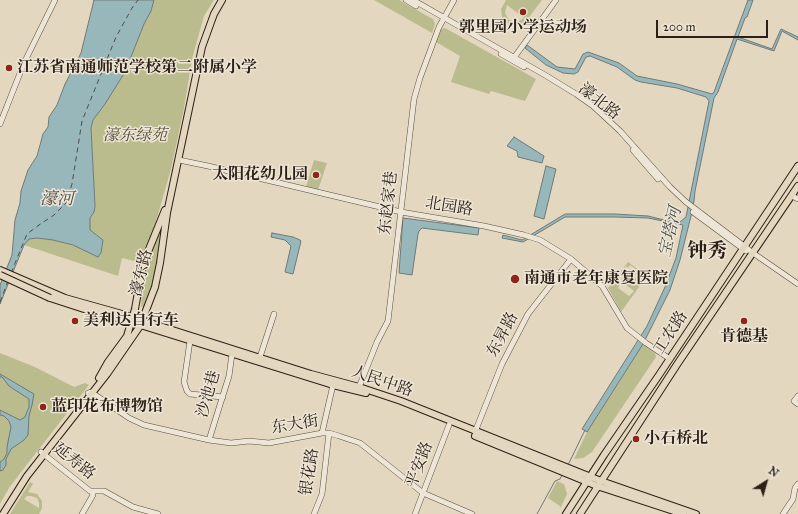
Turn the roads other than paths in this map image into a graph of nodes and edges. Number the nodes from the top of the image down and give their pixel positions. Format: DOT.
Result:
graph roads {
  1 [pos="55,0"];
  2 [pos="219,0"];
  3 [pos="222,0"];
  4 [pos="406,0"];
  5 [pos="413,0"];
  6 [pos="454,0"];
  7 [pos="556,0"];
  8 [pos="443,19"];
  9 [pos="513,59"];
  10 [pos="0,124"];
  11 [pos="178,160"];
  12 [pos="798,166"];
  13 [pos="798,186"];
  14 [pos="795,197"];
  15 [pos="400,212"];
  16 [pos="743,247"];
  17 [pos="753,253"];
  18 [pos="571,259"];
  19 [pos="0,270"];
  20 [pos="0,275"];
  21 [pos="798,284"];
  22 [pos="51,296"];
  23 [pos="274,314"];
  24 [pos="132,320"];
  25 [pos="141,323"];
  26 [pos="190,341"];
  27 [pos="232,354"];
  28 [pos="260,357"];
  29 [pos="670,358"];
  30 [pos="333,385"];
  31 [pos="359,387"];
  32 [pos="90,393"];
  33 [pos="798,396"];
  34 [pos="223,397"];
  35 [pos="798,404"];
  36 [pos="449,425"];
  37 [pos="475,432"];
  38 [pos="322,433"];
  39 [pos="329,433"];
  40 [pos="209,440"];
  41 [pos="42,453"];
  42 [pos="560,468"];
  43 [pos="588,479"];
  44 [pos="599,484"];
  45 [pos="798,484"];
  46 [pos="92,492"];
  47 [pos="423,493"];
  48 [pos="0,512"];
  49 [pos="3,514"];
  50 [pos="82,514"];
  51 [pos="158,514"];
  52 [pos="314,514"];
  53 [pos="415,514"];
  54 [pos="472,514"];
  55 [pos="566,514"];
  56 [pos="580,514"];
  57 [pos="683,514"];
  58 [pos="696,514"];
  59 [pos="783,514"];
  1 -- 10 [label="street"];
  2 -- 24 [label="main road, 濠东路"];
  3 -- 11 [label="main road, 濠东路"];
  4 -- 8 [label="street, 濠北路"];
  5 -- 8 [label="street, 濠北路"];
  6 -- 8 [label="street, 东赵家巷"];
  7 -- 9 [label="street"];
  8 -- 9 [label="street, 濠北路"];
  8 -- 15 [label="street, 东赵家巷"];
  9 -- 16 [label="street, 濠北路"];
  11 -- 15 [label="street, 北园路"];
  11 -- 25 [label="main road, 濠东路"];
  12 -- 16 [label="main road, 工农路"];
  13 -- 14 [label="main road, 工农路"];
  14 -- 17 [label="main road, 工农路"];
  15 -- 18 [label="street, 北园路"];
  15 -- 31 [label="street, 东赵家巷"];
  16 -- 17 [label="street, 濠北路"];
  16 -- 29 [label="main road, 工农路"];
  17 -- 21 [label="street, 濠北路"];
  17 -- 44 [label="main road, 工农路"];
  18 -- 29 [label="street, 北园路"];
  18 -- 37 [label="street, 东昇路"];
  19 -- 22 [label="main road"];
  20 -- 22 [label="main road, bridge"];
  22 -- 24 [label="main road, 人民中路"];
  23 -- 28 [label="street"];
  24 -- 25 [label="main road, 人民中路"];
  24 -- 32 [label="main road, 濠东路"];
  25 -- 26 [label="main road, 人民中路"];
  25 -- 28 [label="main road, 人民中路"];
  25 -- 32 [label="main road, 濠东路"];
  26 -- 27 [label="main road, 人民中路"];
  26 -- 34 [label="street"];
  27 -- 30 [label="main road, 人民中路"];
  27 -- 34 [label="street, 沙池巷"];
  28 -- 31 [label="main road, 人民中路"];
  29 -- 43 [label="main road, 工农路"];
  30 -- 36 [label="main road, 人民中路"];
  30 -- 38 [label="street, 银花路"];
  31 -- 37 [label="main road, 人民中路"];
  32 -- 40 [label="street, 东大街"];
  32 -- 41 [label="main road, 濠东路"];
  33 -- 35 [label="street"];
  34 -- 40 [label="street, 沙池巷"];
  36 -- 42 [label="main road, 人民中路"];
  36 -- 47 [label="street, 平安路"];
  37 -- 42 [label="main road, 人民中路"];
  38 -- 39 [label="street, 东大街"];
  38 -- 40 [label="street, 东大街"];
  39 -- 47 [label="street, 东大街"];
  39 -- 52 [label="street, 银花路"];
  41 -- 46 [label="street, 延寿路"];
  41 -- 48 [label="main road, 濠东路"];
  41 -- 49 [label="main road, 濠东路"];
  42 -- 43 [label="main road, 人民中路"];
  43 -- 44 [label="main road, 人民中路"];
  43 -- 55 [label="main road, 工农路"];
  44 -- 56 [label="main road, 工农路"];
  44 -- 57 [label="main road, 人民中路"];
  44 -- 58 [label="main road, 人民中路"];
  45 -- 59 [label="street"];
  46 -- 50 [label="street"];
  46 -- 51 [label="street, 延寿路"];
  47 -- 53 [label="street, 平安路"];
  47 -- 54 [label="street, 东大街"];
}
